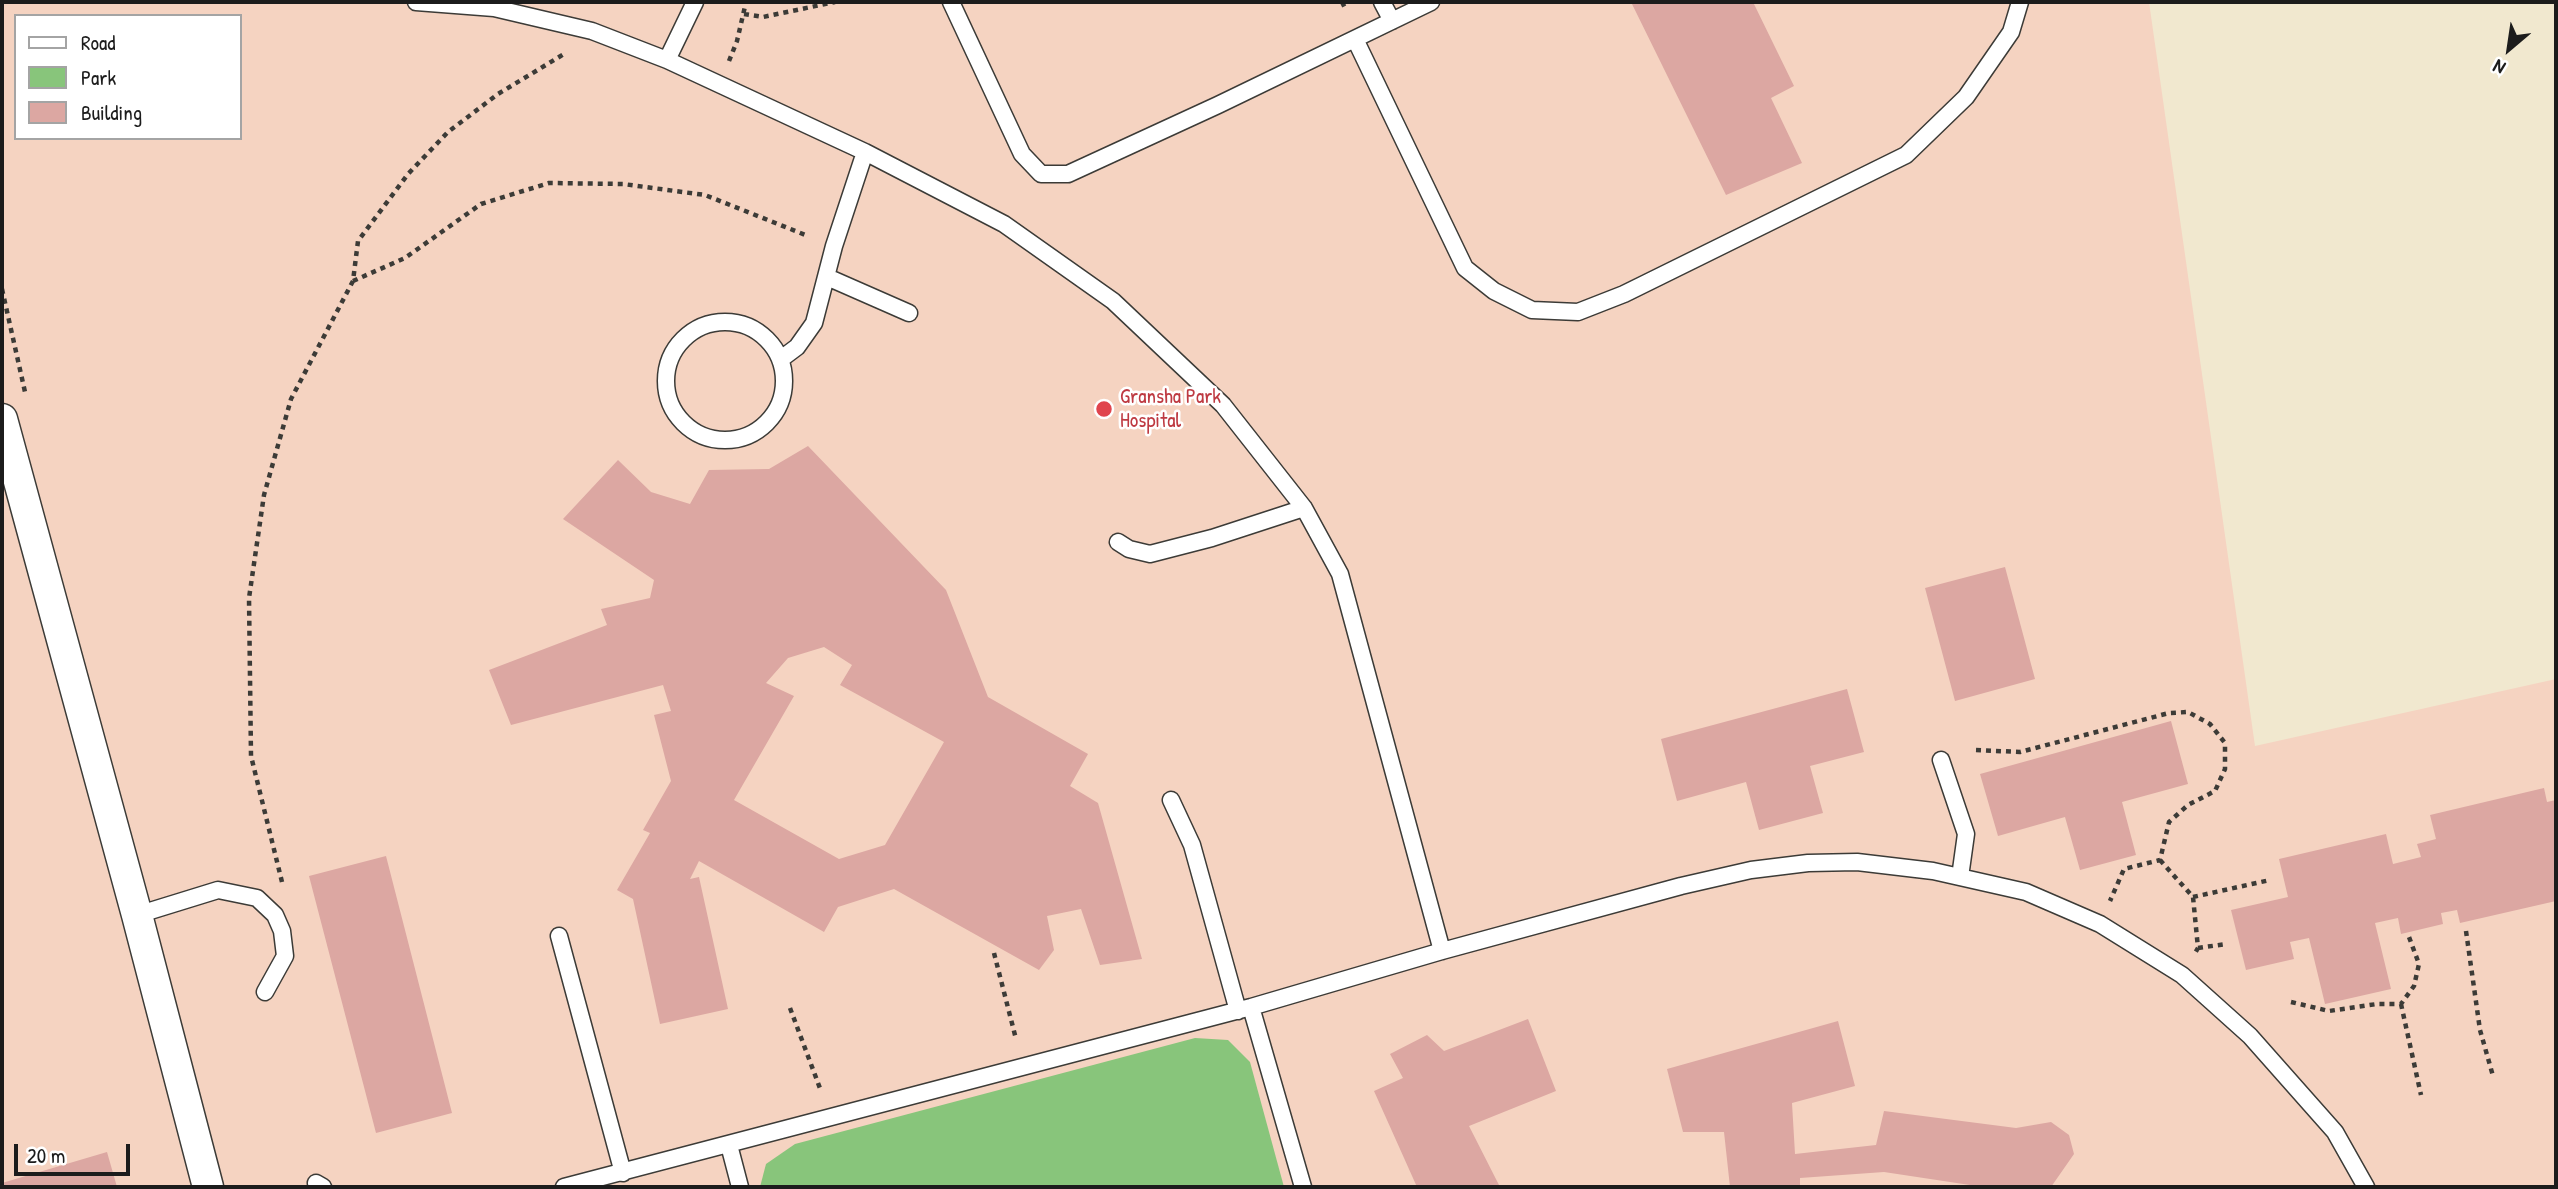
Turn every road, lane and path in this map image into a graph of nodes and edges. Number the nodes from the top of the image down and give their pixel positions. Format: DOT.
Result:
graph roads {
  1 [pos="416,2"];
  2 [pos="695,2"];
  3 [pos="746,2"];
  4 [pos="835,2"];
  5 [pos="951,2"];
  6 [pos="1342,2"];
  7 [pos="1382,2"];
  8 [pos="1431,2"];
  9 [pos="2020,2"];
  10 [pos="1345,8"];
  11 [pos="744,14"];
  12 [pos="1392,21"];
  13 [pos="593,31"];
  14 [pos="1355,39"];
  15 [pos="667,60"];
  16 [pos="719,83"];
  17 [pos="865,152"];
  18 [pos="834,246"];
  19 [pos="827,277"];
  20 [pos="353,281"];
  21 [pos="909,313"];
  22 [pos="780,359"];
  23 [pos="2,419"];
  24 [pos="1304,508"];
  25 [pos="1118,542"];
  26 [pos="1976,750"];
  27 [pos="1941,760"];
  28 [pos="1171,800"];
  29 [pos="2160,860"];
  30 [pos="1960,877"];
  31 [pos="2270,880"];
  32 [pos="2193,897"];
  33 [pos="137,915"];
  34 [pos="275,915"];
  35 [pos="2100,924"];
  36 [pos="2466,931"];
  37 [pos="559,936"];
  38 [pos="2409,937"];
  39 [pos="2226,944"];
  40 [pos="2198,948"];
  41 [pos="1442,951"];
  42 [pos="994,953"];
  43 [pos="2182,975"];
  44 [pos="265,992"];
  45 [pos="2291,1002"];
  46 [pos="2401,1004"];
  47 [pos="790,1008"];
  48 [pos="1245,1009"];
  49 [pos="1023,1068"];
  50 [pos="2493,1076"];
  51 [pos="2421,1095"];
  52 [pos="831,1118"];
  53 [pos="729,1145"];
  54 [pos="623,1173"];
  55 [pos="208,1187"];
  56 [pos="564,1187"];
  57 [pos="740,1187"];
  58 [pos="1303,1187"];
  59 [pos="2366,1187"];
  1 -- 13 [label="lane"];
  2 -- 15 [label="lane"];
  3 -- 11 [label="path"];
  4 -- 11 [label="path"];
  5 -- 14 [label="lane"];
  6 -- 10 [label="path"];
  7 -- 12 [label="lane"];
  8 -- 12 [label="lane"];
  9 -- 14 [label="lane"];
  11 -- 16 [label="path"];
  12 -- 14 [label="lane"];
  13 -- 15 [label="lane"];
  13 -- 20 [label="path"];
  15 -- 16 [label="lane"];
  16 -- 17 [label="lane"];
  17 -- 18 [label="lane"];
  17 -- 24 [label="lane"];
  18 -- 19 [label="lane"];
  18 -- 20 [label="path"];
  19 -- 21 [label="lane"];
  19 -- 22 [label="lane"];
  20 -- 34 [label="path"];
  22 -- 22 [label="lane"];
  23 -- 33 [label="street"];
  24 -- 25 [label="lane"];
  24 -- 41 [label="lane"];
  26 -- 29 [label="path"];
  27 -- 30 [label="lane"];
  28 -- 48 [label="lane"];
  29 -- 32 [label="path"];
  29 -- 35 [label="path"];
  30 -- 35 [label="lane"];
  30 -- 41 [label="lane"];
  31 -- 32 [label="path"];
  32 -- 40 [label="path"];
  33 -- 34 [label="lane"];
  33 -- 55 [label="street"];
  34 -- 44 [label="lane"];
  35 -- 43 [label="lane"];
  36 -- 50 [label="path"];
  37 -- 54 [label="lane"];
  38 -- 46 [label="path"];
  39 -- 40 [label="path"];
  40 -- 43 [label="path"];
  41 -- 48 [label="lane"];
  42 -- 49 [label="path"];
  43 -- 59 [label="lane"];
  45 -- 46 [label="path"];
  46 -- 51 [label="path"];
  47 -- 52 [label="path"];
  48 -- 49 [label="lane"];
  48 -- 58 [label="lane"];
  49 -- 52 [label="lane"];
  52 -- 53 [label="lane"];
  53 -- 54 [label="lane"];
  53 -- 57 [label="lane"];
  54 -- 56 [label="lane"];
}
